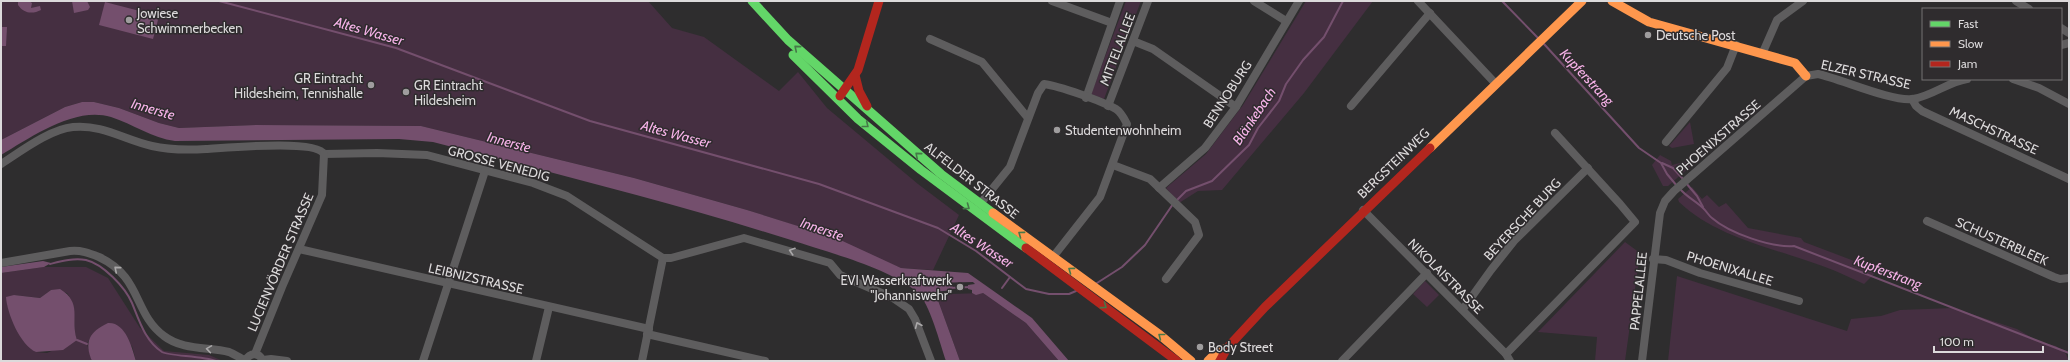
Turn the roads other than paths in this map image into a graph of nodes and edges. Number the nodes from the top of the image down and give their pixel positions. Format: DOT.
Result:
graph roads {
  1 [pos="743,1"];
  2 [pos="752,1"];
  3 [pos="880,1"];
  4 [pos="1052,1"];
  5 [pos="1120,1"];
  6 [pos="1148,1"];
  7 [pos="1254,1"];
  8 [pos="1299,1"];
  9 [pos="1418,1"];
  10 [pos="1582,1"];
  11 [pos="1612,1"];
  12 [pos="1803,1"];
  13 [pos="2016,1"];
  14 [pos="2027,8"];
  15 [pos="1430,13"];
  16 [pos="1286,21"];
  17 [pos="1112,23"];
  18 [pos="930,39"];
  19 [pos="1133,41"];
  20 [pos="1736,45"];
  21 [pos="1763,52"];
  22 [pos="855,75"];
  23 [pos="1806,76"];
  24 [pos="1961,80"];
  25 [pos="2016,80"];
  26 [pos="1495,82"];
  27 [pos="845,91"];
  28 [pos="838,98"];
  29 [pos="1086,98"];
  30 [pos="1912,99"];
  31 [pos="2069,104"];
  32 [pos="1108,106"];
  33 [pos="1351,106"];
  34 [pos="1236,107"];
  35 [pos="1028,118"];
  36 [pos="876,119"];
  37 [pos="1555,133"];
  38 [pos="1666,142"];
  39 [pos="324,154"];
  40 [pos="1,164"];
  41 [pos="1113,165"];
  42 [pos="1588,168"];
  43 [pos="485,171"];
  44 [pos="2069,179"];
  45 [pos="1159,188"];
  46 [pos="980,204"];
  47 [pos="1364,210"];
  48 [pos="1927,221"];
  49 [pos="1657,223"];
  50 [pos="299,249"];
  51 [pos="1052,257"];
  52 [pos="663,258"];
  53 [pos="1653,259"];
  54 [pos="1,263"];
  55 [pos="1427,273"];
  56 [pos="2069,278"];
  57 [pos="1166,279"];
  58 [pos="448,284"];
  59 [pos="1087,288"];
  60 [pos="1799,301"];
  61 [pos="549,307"];
  62 [pos="1463,309"];
  63 [pos="648,331"];
  64 [pos="1157,345"];
  65 [pos="1227,348"];
  66 [pos="255,354"];
  67 [pos="1508,358"];
  68 [pos="245,361"];
  69 [pos="263,361"];
  70 [pos="287,361"];
  71 [pos="423,361"];
  72 [pos="536,361"];
  73 [pos="642,361"];
  74 [pos="765,361"];
  75 [pos="931,361"];
  76 [pos="1168,361"];
  77 [pos="1177,361"];
  78 [pos="1192,361"];
  79 [pos="1208,361"];
  80 [pos="1220,361"];
  81 [pos="1342,361"];
  82 [pos="1642,361"];
  1 -- 28 [label="main road, ALFELDER STRASSE"];
  27 -- 2 [label="main road, ALFELDER STRASSE, one-way"];
  3 -- 22 [label="main road"];
  4 -- 17 [label="street"];
  5 -- 17 [label="street, MITTELALLEE"];
  6 -- 19 [label="street, MITTELALLEE"];
  7 -- 16 [label="street"];
  8 -- 16 [label="street, BENNOBURG"];
  9 -- 15 [label="street"];
  10 -- 26 [label="main road, BERGSTEINWEG"];
  11 -- 20 [label="main road, ELZER STRASSE"];
  12 -- 21 [label="street"];
  13 -- 14 [label="street"];
  15 -- 26 [label="street"];
  15 -- 33 [label="street"];
  16 -- 34 [label="street, BENNOBURG"];
  17 -- 29 [label="street, MITTELALLEE"];
  18 -- 35 [label="street"];
  19 -- 32 [label="street, MITTELALLEE"];
  19 -- 34 [label="street"];
  20 -- 21 [label="main road, ELZER STRASSE"];
  20 -- 38 [label="street"];
  21 -- 23 [label="main road, ELZER STRASSE"];
  22 -- 27 [label="main road"];
  22 -- 36 [label="main road"];
  23 -- 30 [label="street, ELZER STRASSE"];
  23 -- 49 [label="street, PHOENIXSTRASSE"];
  24 -- 30 [label="street, ELZER STRASSE"];
  25 -- 31 [label="street"];
  26 -- 47 [label="main road, BERGSTEINWEG"];
  27 -- 28 [label="main road"];
  27 -- 36 [label="main road, ALFELDER STRASSE"];
  28 -- 59 [label="main road, ALFELDER STRASSE, one-way"];
  29 -- 32 [label="street"];
  29 -- 35 [label="street"];
  30 -- 44 [label="street, MASCHSTRASSE"];
  32 -- 41 [label="street"];
  34 -- 45 [label="street, BENNOBURG"];
  35 -- 46 [label="street"];
  46 -- 36 [label="main road, ALFELDER STRASSE, one-way"];
  37 -- 42 [label="street"];
  39 -- 40 [label="street, GROSSE VENEDIG"];
  39 -- 43 [label="street, GROSSE VENEDIG"];
  39 -- 50 [label="street, LUCIENVÖRDER STRASSE"];
  41 -- 45 [label="street"];
  41 -- 51 [label="street"];
  42 -- 62 [label="street, BEYERSCHE BURG"];
  42 -- 67 [label="street"];
  43 -- 52 [label="street, GROSSE VENEDIG"];
  43 -- 58 [label="street"];
  45 -- 57 [label="street"];
  51 -- 46 [label="main road, ALFELDER STRASSE, one-way"];
  47 -- 55 [label="street, NIKOLAISTRASSE"];
  47 -- 65 [label="main road, BERGSTEINWEG"];
  48 -- 56 [label="street, SCHUSTERBLEEK"];
  49 -- 53 [label="street, PAPPELALLEE"];
  50 -- 58 [label="street, LEIBNIZSTRASSE"];
  50 -- 66 [label="street, LUCIENVÖRDER STRASSE"];
  59 -- 51 [label="main road, ALFELDER STRASSE, one-way"];
  52 -- 63 [label="street"];
  75 -- 52 [label="street, one-way"];
  53 -- 60 [label="street, PHOENIXALLEE"];
  53 -- 82 [label="street, PAPPELALLEE"];
  68 -- 54 [label="street, one-way"];
  55 -- 62 [label="street, NIKOLAISTRASSE"];
  55 -- 81 [label="street"];
  58 -- 61 [label="street, LEIBNIZSTRASSE"];
  58 -- 71 [label="street"];
  59 -- 64 [label="main road, ALFELDER STRASSE, one-way"];
  78 -- 59 [label="main road, ALFELDER STRASSE, one-way"];
  61 -- 63 [label="street, LEIBNIZSTRASSE"];
  61 -- 72 [label="street"];
  62 -- 67 [label="street, NIKOLAISTRASSE"];
  63 -- 73 [label="street"];
  63 -- 74 [label="street, LEIBNIZSTRASSE"];
  64 -- 76 [label="main road"];
  64 -- 77 [label="main road, ALFELDER STRASSE"];
  65 -- 79 [label="main road, BERGSTEINWEG"];
  65 -- 80 [label="main road, BERGSTEINWEG"];
  66 -- 68 [label="street"];
  66 -- 69 [label="street"];
  69 -- 70 [label="street"];
}
